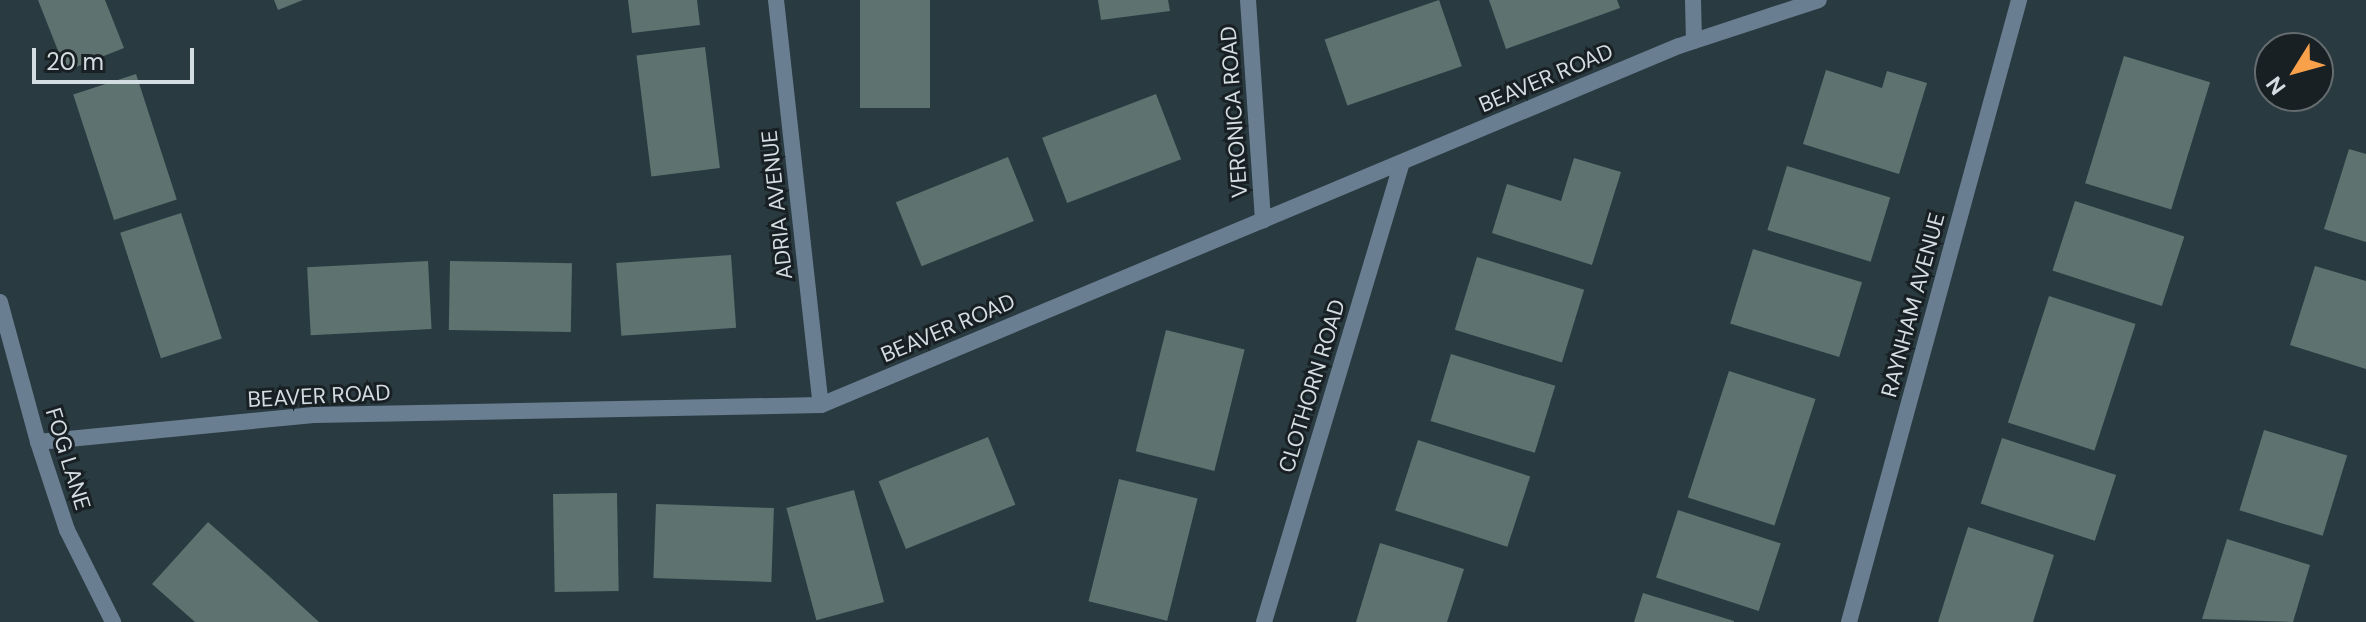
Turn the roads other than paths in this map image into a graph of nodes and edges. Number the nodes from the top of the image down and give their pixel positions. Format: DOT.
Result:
graph roads {
  1 [pos="776,0"];
  2 [pos="1248,0"];
  3 [pos="1693,0"];
  4 [pos="1819,0"];
  5 [pos="2019,0"];
  6 [pos="1694,41"];
  7 [pos="1402,163"];
  8 [pos="1263,220"];
  9 [pos="0,302"];
  10 [pos="821,405"];
  11 [pos="38,442"];
  12 [pos="113,622"];
  13 [pos="1264,622"];
  14 [pos="1849,622"];
  1 -- 10 [label="street, ADRIA AVENUE"];
  2 -- 8 [label="street, VERONICA ROAD"];
  3 -- 6 [label="street"];
  4 -- 6 [label="street, BEAVER ROAD"];
  5 -- 14 [label="street, RAYNHAM AVENUE"];
  6 -- 7 [label="street, BEAVER ROAD"];
  7 -- 8 [label="street, BEAVER ROAD"];
  7 -- 13 [label="street, CLOTHORN ROAD"];
  8 -- 10 [label="street, BEAVER ROAD"];
  9 -- 11 [label="street, FOG LANE"];
  10 -- 11 [label="street, BEAVER ROAD"];
  11 -- 12 [label="street, FOG LANE"];
}
